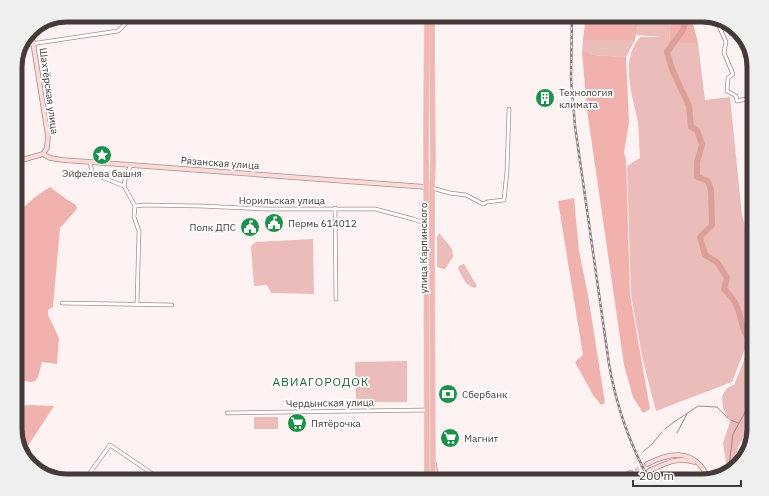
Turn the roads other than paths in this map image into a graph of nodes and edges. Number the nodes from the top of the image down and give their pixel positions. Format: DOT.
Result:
graph roads {
  1 [pos="127,22"];
  2 [pos="427,22"];
  3 [pos="432,22"];
  4 [pos="719,25"];
  5 [pos="32,39"];
  6 [pos="33,43"];
  7 [pos="29,44"];
  8 [pos="747,99"];
  9 [pos="509,109"];
  10 [pos="433,125"];
  11 [pos="426,126"];
  12 [pos="43,154"];
  13 [pos="22,160"];
  14 [pos="90,162"];
  15 [pos="131,165"];
  16 [pos="124,186"];
  17 [pos="429,187"];
  18 [pos="135,206"];
  19 [pos="335,208"];
  20 [pos="427,222"];
  21 [pos="336,299"];
  22 [pos="62,303"];
  23 [pos="137,304"];
  24 [pos="430,304"];
  25 [pos="172,305"];
  26 [pos="430,318"];
  27 [pos="427,410"];
  28 [pos="433,410"];
  29 [pos="227,413"];
  30 [pos="433,461"];
  31 [pos="647,464"];
  32 [pos="703,468"];
  33 [pos="649,471"];
  34 [pos="89,474"];
  35 [pos="153,474"];
  36 [pos="427,474"];
  37 [pos="433,474"];
  38 [pos="435,474"];
  39 [pos="706,474"];
  1 -- 6 [label="street"];
  2 -- 11 [label="main road, улица Карпинского"];
  3 -- 10 [label="main road, улица Карпинского"];
  4 -- 8 [label="street"];
  5 -- 6 [label="street, Шахтёрская улица"];
  6 -- 7 [label="street"];
  6 -- 12 [label="street, Шахтёрская улица"];
  9 -- 17 [label="street"];
  10 -- 11 [label="main road"];
  10 -- 17 [label="main road, улица Карпинского"];
  11 -- 17 [label="main road, улица Карпинского"];
  12 -- 13 [label="street"];
  12 -- 14 [label="street, Рязанская улица"];
  14 -- 15 [label="street, Рязанская улица"];
  14 -- 16 [label="street"];
  15 -- 16 [label="street"];
  15 -- 17 [label="street, Рязанская улица"];
  16 -- 18 [label="street"];
  17 -- 20 [label="main road, улица Карпинского"];
  17 -- 24 [label="main road, улица Карпинского"];
  18 -- 19 [label="street, Норильская улица"];
  18 -- 23 [label="street"];
  19 -- 20 [label="street, Норильская улица"];
  19 -- 21 [label="street"];
  20 -- 24 [label="main road, улица Карпинского"];
  22 -- 23 [label="street"];
  23 -- 25 [label="street"];
  24 -- 26 [label="main road, улица Карпинского"];
  26 -- 27 [label="main road, улица Карпинского"];
  26 -- 28 [label="main road, улица Карпинского"];
  27 -- 28 [label="street, Чердынская улица"];
  27 -- 29 [label="street, Чердынская улица"];
  27 -- 36 [label="main road, улица Карпинского"];
  28 -- 30 [label="main road, улица Карпинского"];
  30 -- 37 [label="main road, улица Карпинского"];
  30 -- 38 [label="street"];
  31 -- 32 [label="street"];
  32 -- 33 [label="street"];
  32 -- 39 [label="street"];
  34 -- 35 [label="street"];
}
